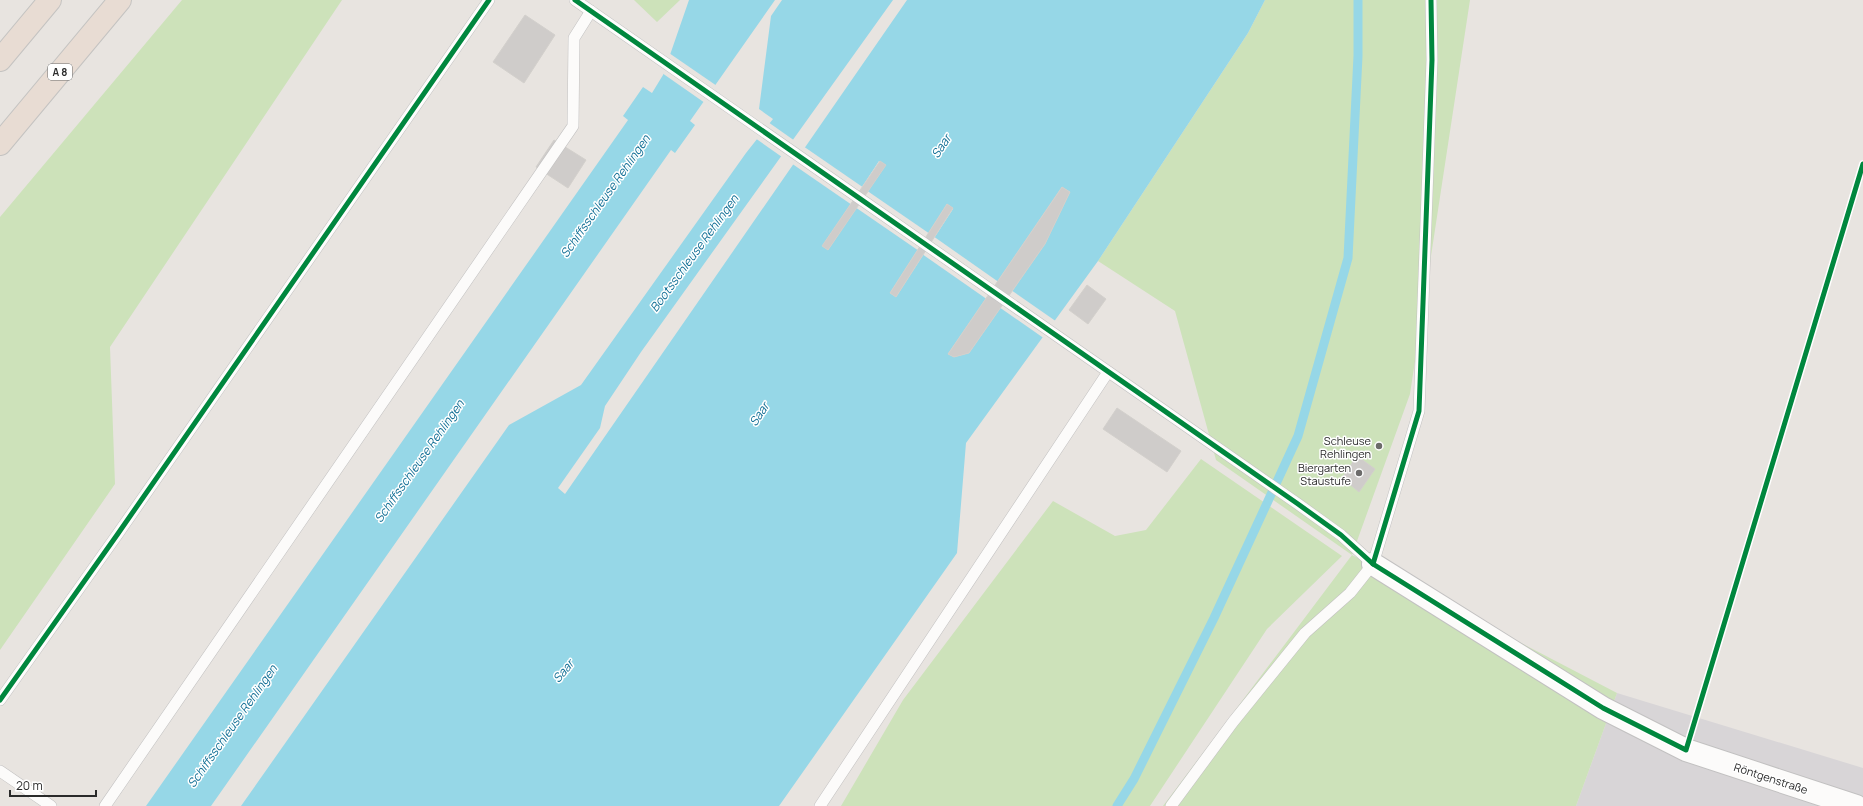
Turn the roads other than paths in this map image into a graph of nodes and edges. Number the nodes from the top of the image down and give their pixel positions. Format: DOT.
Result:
graph roads {
  1 [pos="50,0"];
  2 [pos="120,0"];
  3 [pos="489,0"];
  4 [pos="575,0"];
  5 [pos="1431,0"];
  6 [pos="591,11"];
  7 [pos="0,60"];
  8 [pos="0,144"];
  9 [pos="1108,372"];
  10 [pos="1373,564"];
  11 [pos="0,700"];
  12 [pos="0,771"];
  13 [pos="51,806"];
  14 [pos="105,806"];
  15 [pos="820,806"];
  16 [pos="1171,806"];
  17 [pos="1856,806"];
  1 -- 7 [label="highway"];
  2 -- 8 [label="highway, A 8"];
  3 -- 11 [label="lane"];
  4 -- 6 [label="lane"];
  5 -- 10 [label="lane"];
  6 -- 9 [label="lane"];
  6 -- 14 [label="lane"];
  9 -- 10 [label="lane"];
  9 -- 15 [label="lane"];
  10 -- 16 [label="lane"];
  10 -- 17 [label="street, Röntgenstraße"];
  12 -- 13 [label="lane"];
}
